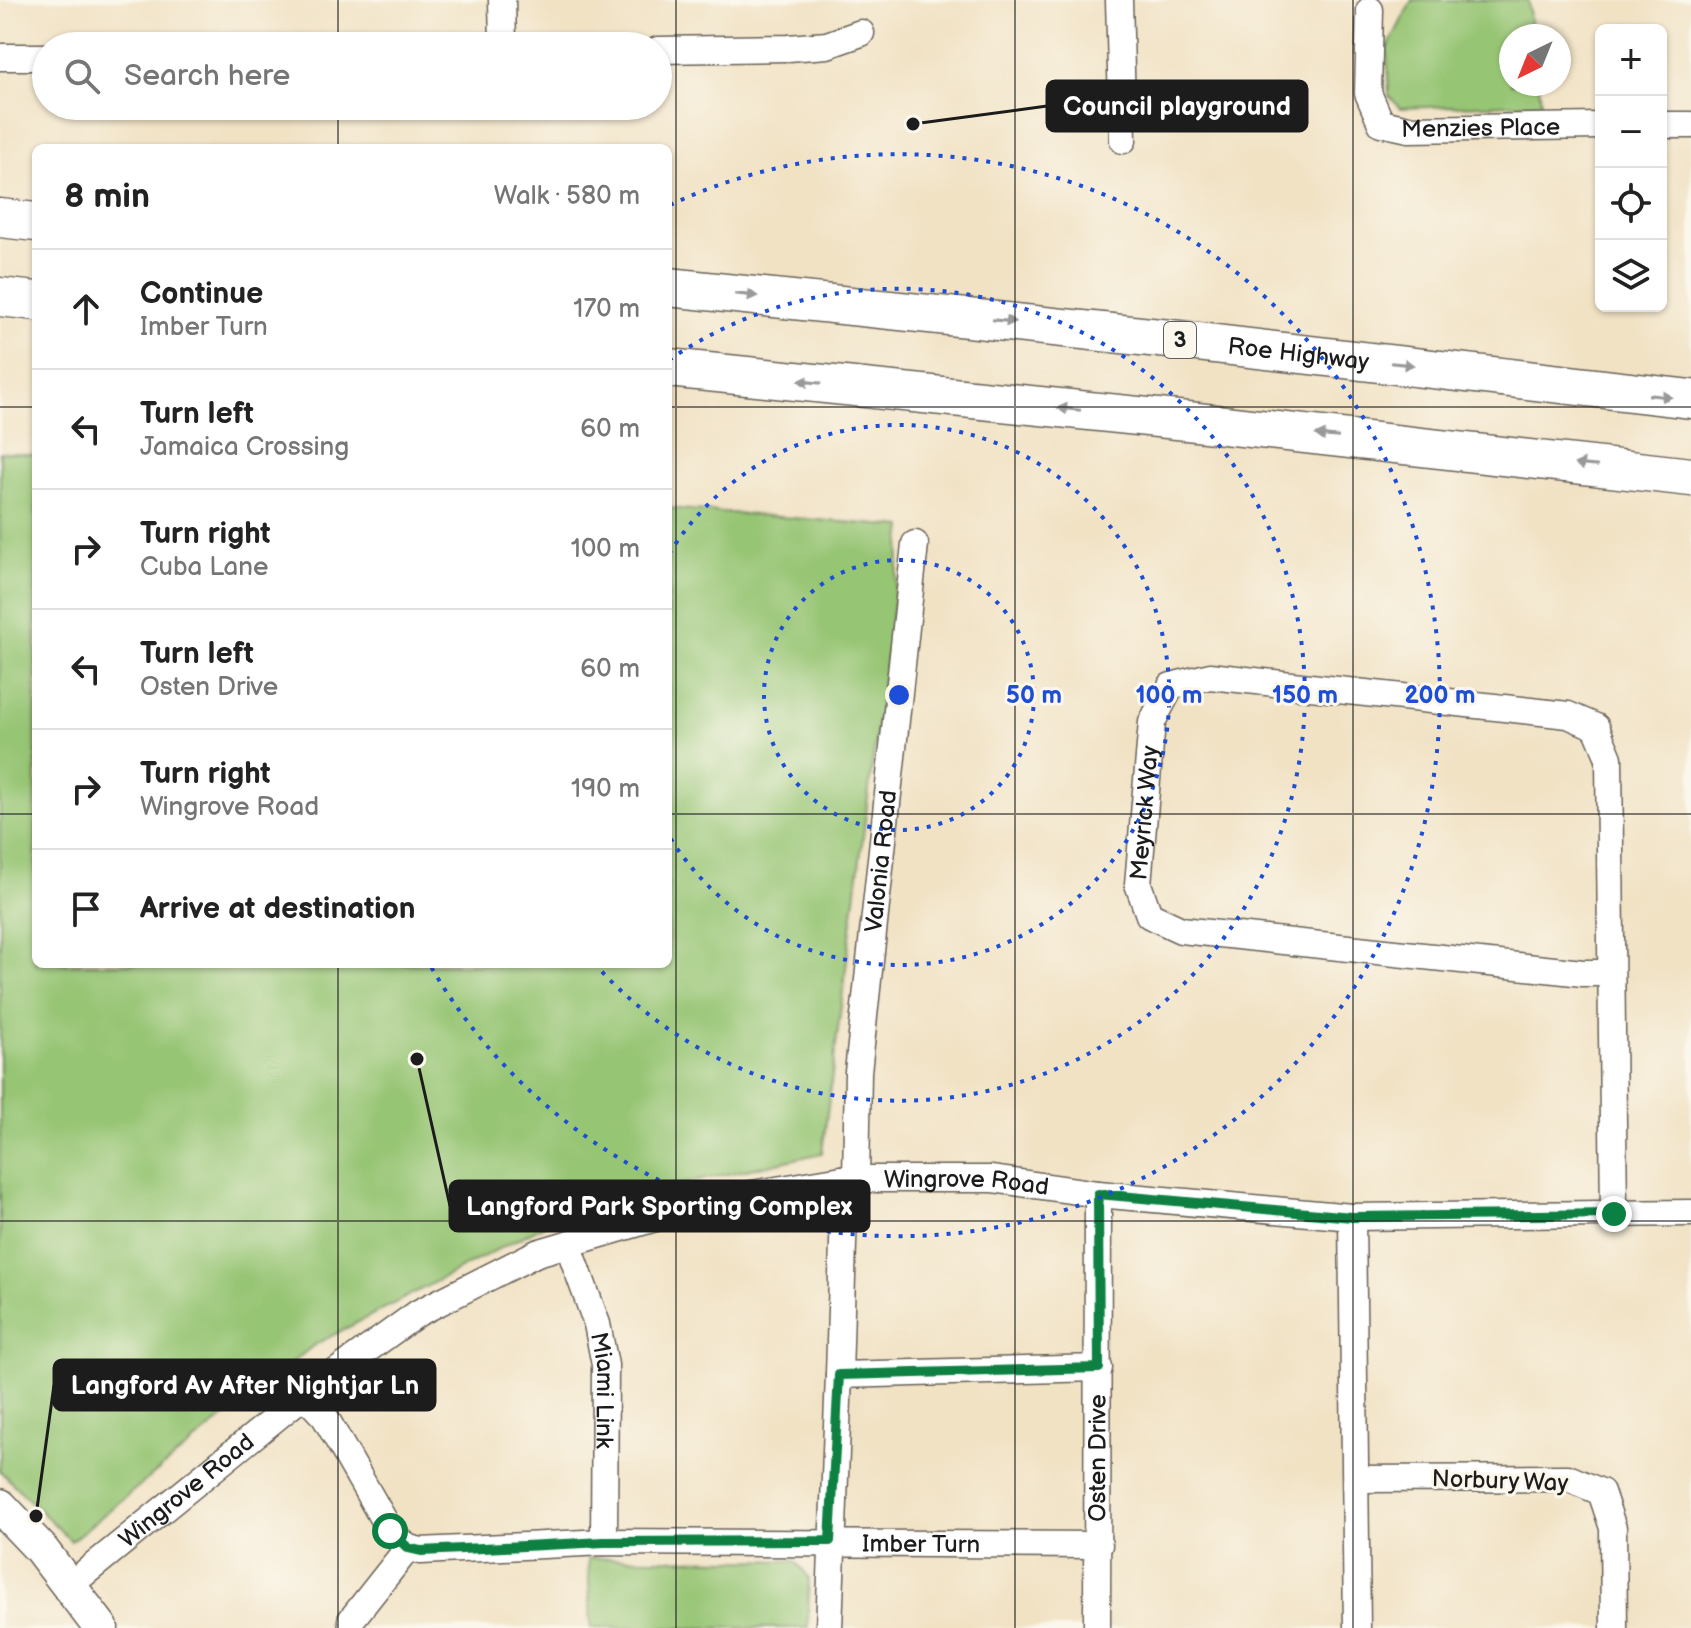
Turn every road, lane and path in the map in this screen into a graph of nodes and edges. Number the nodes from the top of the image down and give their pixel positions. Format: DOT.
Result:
graph roads {
  1 [pos="502,0"];
  2 [pos="1119,0"];
  3 [pos="1370,10"];
  4 [pos="503,32"];
  5 [pos="861,33"];
  6 [pos="672,50"];
  7 [pos="0,57"];
  8 [pos="32,57"];
  9 [pos="1667,125"];
  10 [pos="1691,125"];
  11 [pos="1595,126"];
  12 [pos="1123,140"];
  13 [pos="0,218"];
  14 [pos="32,222"];
  15 [pos="672,287"];
  16 [pos="0,297"];
  17 [pos="32,301"];
  18 [pos="672,368"];
  19 [pos="1691,399"];
  20 [pos="1691,477"];
  21 [pos="915,544"];
  22 [pos="1611,973"];
  23 [pos="849,1179"];
  24 [pos="1098,1194"];
  25 [pos="1691,1213"];
  26 [pos="1614,1214"];
  27 [pos="1352,1217"];
  28 [pos="568,1244"];
  29 [pos="1099,1368"];
  30 [pos="839,1375"];
  31 [pos="304,1395"];
  32 [pos="1356,1479"];
  33 [pos="0,1506"];
  34 [pos="830,1541"];
  35 [pos="604,1542"];
  36 [pos="1099,1545"];
  37 [pos="408,1548"];
  38 [pos="70,1585"];
  39 [pos="351,1620"];
  40 [pos="101,1628"];
  41 [pos="829,1628"];
  42 [pos="1097,1628"];
  43 [pos="1357,1628"];
  44 [pos="1614,1628"];
  1 -- 4 [label="street"];
  2 -- 12 [label="street"];
  3 -- 11 [label="street, Menzies Place"];
  5 -- 6 [label="street"];
  7 -- 8 [label="street"];
  9 -- 10 [label="street"];
  13 -- 14 [label="highway"];
  15 -- 19 [label="highway, Roe Highway / 3, one-way"];
  16 -- 17 [label="highway"];
  20 -- 18 [label="highway, one-way"];
  21 -- 23 [label="street, Valonia Road"];
  22 -- 22 [label="street, Meyrick Way"];
  22 -- 26 [label="street, Meyrick Way"];
  23 -- 24 [label="street, Wingrove Road"];
  23 -- 28 [label="street, Wingrove Road"];
  23 -- 30 [label="street, Valonia Road"];
  24 -- 27 [label="street, Wingrove Road"];
  24 -- 29 [label="street, Osten Drive"];
  25 -- 26 [label="street, Wingrove Road"];
  26 -- 27 [label="street, Wingrove Road"];
  27 -- 32 [label="street"];
  28 -- 31 [label="street, Wingrove Road"];
  28 -- 35 [label="street, Miami Link"];
  29 -- 30 [label="street"];
  29 -- 36 [label="street, Osten Drive"];
  30 -- 34 [label="street, Valonia Road"];
  31 -- 37 [label="street"];
  31 -- 38 [label="street, Wingrove Road"];
  32 -- 43 [label="street"];
  32 -- 44 [label="street, Norbury Way"];
  33 -- 38 [label="main road"];
  34 -- 35 [label="street, Imber Turn"];
  34 -- 36 [label="street, Imber Turn"];
  34 -- 41 [label="street, Valonia Road"];
  35 -- 37 [label="street, Imber Turn"];
  36 -- 42 [label="street, Osten Drive"];
  37 -- 39 [label="street"];
  38 -- 40 [label="main road"];
}
